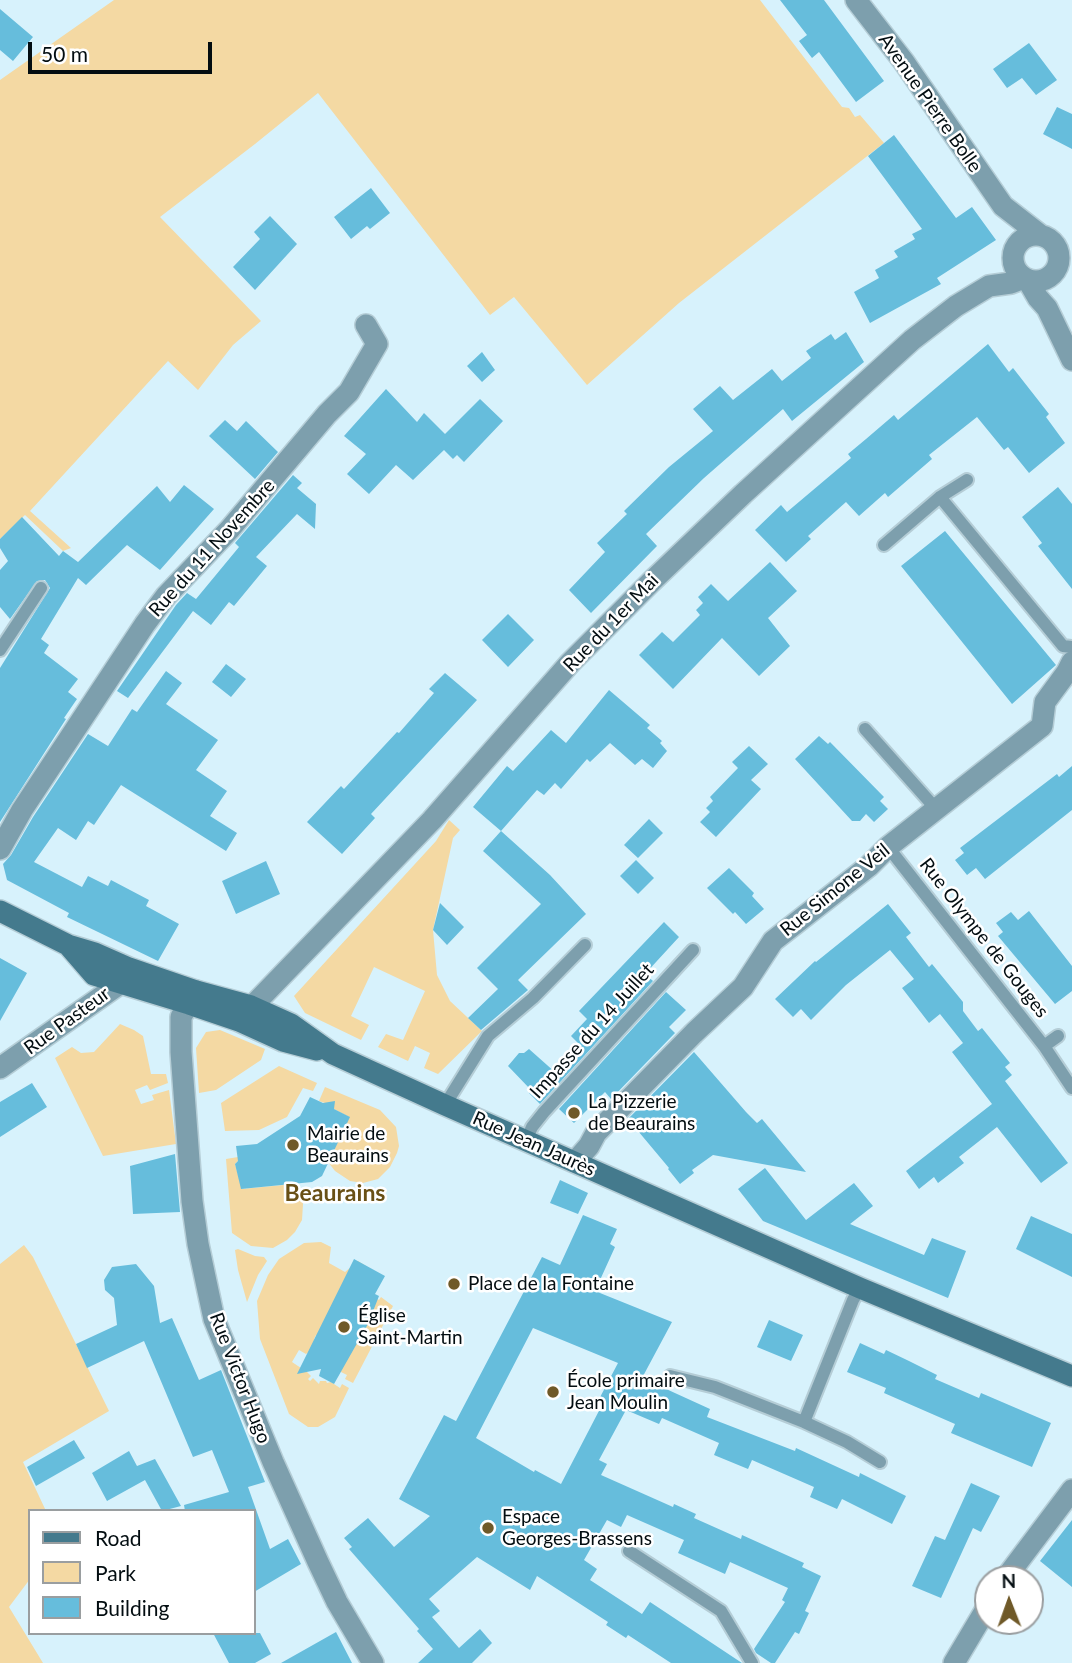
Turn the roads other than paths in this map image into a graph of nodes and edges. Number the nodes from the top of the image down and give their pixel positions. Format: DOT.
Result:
graph roads {
  1 [pos="856,0"];
  2 [pos="1003,206"];
  3 [pos="1054,238"];
  4 [pos="1014,251"];
  5 [pos="1061,267"];
  6 [pos="1025,279"];
  7 [pos="1047,308"];
  8 [pos="366,325"];
  9 [pos="1072,360"];
  10 [pos="967,480"];
  11 [pos="940,497"];
  12 [pos="884,545"];
  13 [pos="41,588"];
  14 [pos="1072,647"];
  15 [pos="0,650"];
  16 [pos="1072,662"];
  17 [pos="865,729"];
  18 [pos="937,810"];
  19 [pos="888,847"];
  20 [pos="0,849"];
  21 [pos="0,911"];
  22 [pos="585,945"];
  23 [pos="693,950"];
  24 [pos="125,976"];
  25 [pos="192,997"];
  26 [pos="245,1014"];
  27 [pos="1058,1036"];
  28 [pos="1044,1046"];
  29 [pos="0,1068"];
  30 [pos="1072,1088"];
  31 [pos="445,1105"];
  32 [pos="526,1141"];
  33 [pos="575,1162"];
  34 [pos="860,1287"];
  35 [pos="670,1376"];
  36 [pos="1072,1376"];
  37 [pos="804,1422"];
  38 [pos="880,1462"];
  39 [pos="1072,1490"];
  40 [pos="629,1551"];
  41 [pos="1016,1565"];
  42 [pos="974,1629"];
  43 [pos="373,1663"];
  44 [pos="752,1663"];
  45 [pos="954,1663"];
  1 -- 2 [label="street, Avenue Pierre Bolle"];
  2 -- 3 [label="street, Avenue Pierre Bolle"];
  2 -- 4 [label="street, Avenue Pierre Bolle"];
  3 -- 4 [label="street"];
  3 -- 5 [label="street"];
  4 -- 6 [label="street"];
  5 -- 6 [label="street"];
  5 -- 7 [label="street"];
  6 -- 7 [label="street"];
  6 -- 26 [label="street, Rue du 1er Mai"];
  7 -- 9 [label="street"];
  8 -- 20 [label="street, Rue du 11 Novembre"];
  10 -- 11 [label="lane"];
  11 -- 12 [label="lane"];
  11 -- 14 [label="lane"];
  13 -- 15 [label="lane"];
  16 -- 18 [label="street, Rue Simone Veil"];
  17 -- 18 [label="lane"];
  18 -- 19 [label="street, Rue Simone Veil"];
  19 -- 28 [label="lane, Rue Olympe de Gouges"];
  19 -- 33 [label="street, Rue Simone Veil"];
  21 -- 24 [label="main road"];
  22 -- 31 [label="lane"];
  23 -- 32 [label="lane, Impasse du 14 Juillet"];
  24 -- 25 [label="main road"];
  24 -- 29 [label="street, Rue Pasteur"];
  25 -- 26 [label="main road"];
  25 -- 43 [label="street, Rue Victor Hugo"];
  26 -- 31 [label="main road, Rue Jean Jaurès"];
  27 -- 28 [label="lane"];
  28 -- 30 [label="lane, Rue Olympe de Gouges"];
  31 -- 32 [label="main road, Rue Jean Jaurès"];
  32 -- 33 [label="main road, Rue Jean Jaurès"];
  33 -- 34 [label="main road, Rue Jean Jaurès"];
  34 -- 36 [label="main road, Rue Jean Jaurès"];
  34 -- 37 [label="lane"];
  35 -- 37 [label="lane"];
  37 -- 38 [label="lane"];
  39 -- 41 [label="street"];
  40 -- 44 [label="lane"];
  42 -- 45 [label="street"];
}
